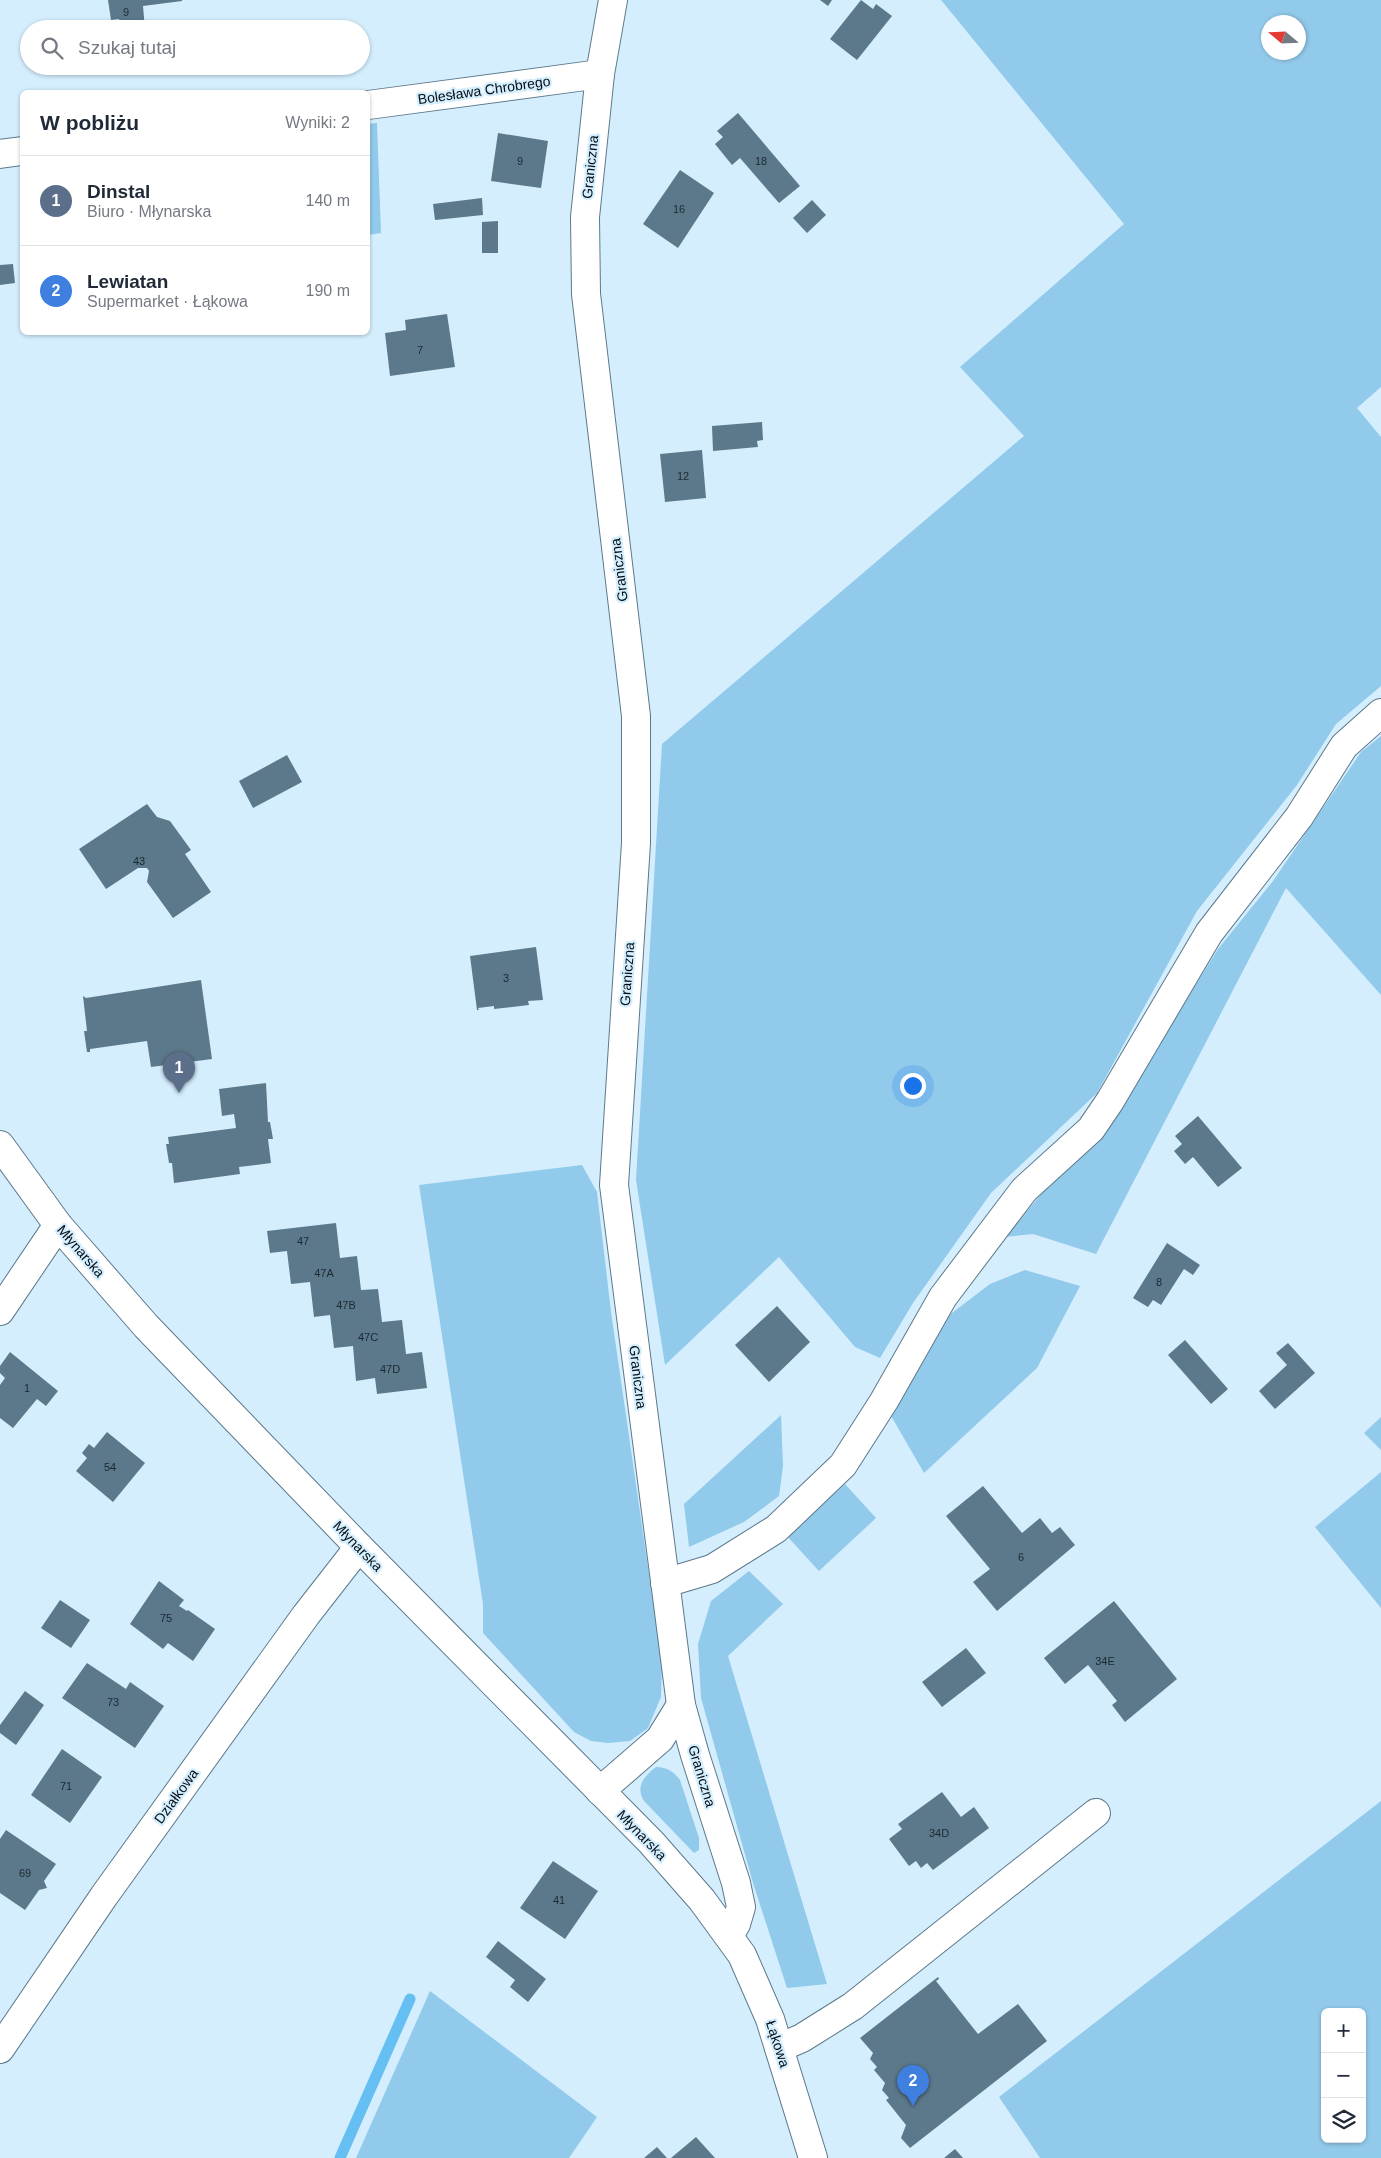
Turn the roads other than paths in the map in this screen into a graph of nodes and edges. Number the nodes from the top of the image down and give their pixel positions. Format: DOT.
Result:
graph roads {
  1 [pos="613,0"];
  2 [pos="600,74"];
  3 [pos="370,105"];
  4 [pos="20,151"];
  5 [pos="0,154"];
  6 [pos="1381,713"];
  7 [pos="0,1145"];
  8 [pos="58,1225"];
  9 [pos="0,1311"];
  10 [pos="359,1547"];
  11 [pos="665,1583"];
  12 [pos="682,1705"];
  13 [pos="600,1791"];
  14 [pos="1096,1813"];
  15 [pos="729,1936"];
  16 [pos="779,2048"];
  17 [pos="0,2049"];
  18 [pos="813,2158"];
  1 -- 2 [label="street, Graniczna"];
  2 -- 3 [label="street, Bolesława Chrobrego"];
  2 -- 11 [label="street, Graniczna"];
  4 -- 5 [label="street"];
  6 -- 11 [label="street"];
  7 -- 8 [label="street, Młynarska"];
  8 -- 9 [label="street"];
  8 -- 10 [label="street, Młynarska"];
  10 -- 13 [label="street, Młynarska"];
  10 -- 17 [label="street, Działkowa"];
  11 -- 12 [label="street, Graniczna"];
  12 -- 13 [label="street"];
  12 -- 15 [label="street, Graniczna"];
  13 -- 15 [label="street, Młynarska"];
  14 -- 16 [label="street"];
  15 -- 16 [label="street, Łąkowa"];
  16 -- 18 [label="street, Łąkowa"];
}
